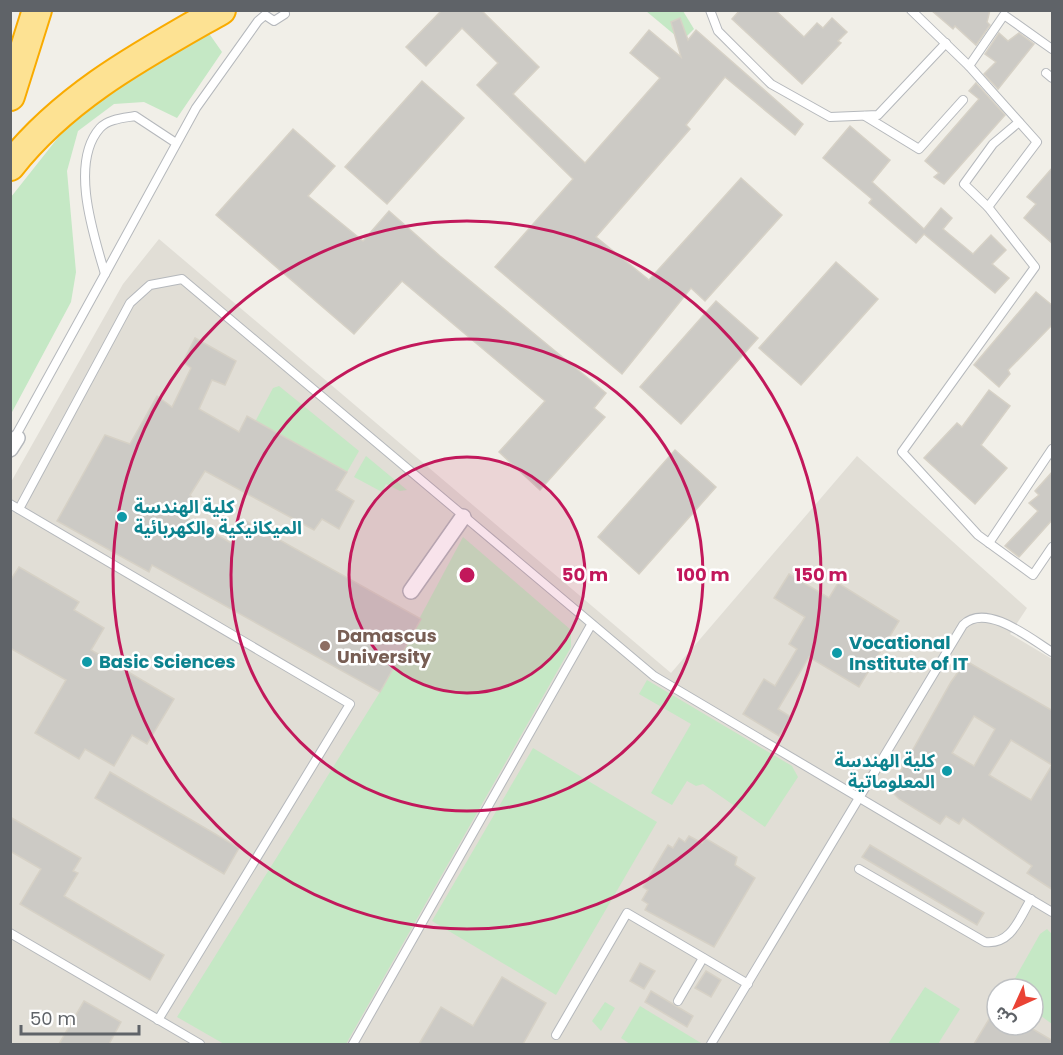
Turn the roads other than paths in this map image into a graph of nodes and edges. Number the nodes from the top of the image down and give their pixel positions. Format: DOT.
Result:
graph roads {
  1 [pos="37,10"];
  2 [pos="220,10"];
  3 [pos="284,10"];
  4 [pos="710,10"];
  5 [pos="911,10"];
  6 [pos="946,43"];
  7 [pos="1053,49"];
  8 [pos="969,66"];
  9 [pos="10,96"];
  10 [pos="963,100"];
  11 [pos="864,116"];
  12 [pos="1018,122"];
  13 [pos="176,143"];
  14 [pos="10,166"];
  15 [pos="988,207"];
  16 [pos="105,274"];
  17 [pos="13,441"];
  18 [pos="1053,449"];
  19 [pos="10,504"];
  20 [pos="19,509"];
  21 [pos="463,517"];
  22 [pos="989,543"];
  23 [pos="1053,547"];
  24 [pos="411,591"];
  25 [pos="591,625"];
  26 [pos="1053,652"];
  27 [pos="861,797"];
  28 [pos="859,869"];
  29 [pos="1031,899"];
  30 [pos="1053,912"];
  31 [pos="10,933"];
  32 [pos="703,958"];
  33 [pos="748,984"];
  34 [pos="678,1001"];
  35 [pos="158,1020"];
  36 [pos="556,1035"];
  37 [pos="200,1044"];
  38 [pos="353,1044"];
  39 [pos="711,1044"];
  1 -- 9 [label="highway"];
  2 -- 14 [label="highway"];
  3 -- 13 [label="lane"];
  4 -- 11 [label="lane"];
  5 -- 6 [label="lane"];
  6 -- 8 [label="lane"];
  6 -- 11 [label="lane"];
  7 -- 8 [label="lane"];
  8 -- 12 [label="lane"];
  10 -- 11 [label="lane"];
  12 -- 15 [label="lane"];
  12 -- 15 [label="lane"];
  13 -- 16 [label="lane"];
  13 -- 16 [label="lane"];
  15 -- 22 [label="lane"];
  16 -- 17 [label="lane"];
  18 -- 22 [label="lane"];
  19 -- 20 [label="lane"];
  20 -- 21 [label="lane"];
  20 -- 35 [label="lane"];
  21 -- 24 [label="street"];
  21 -- 25 [label="lane"];
  22 -- 23 [label="lane"];
  25 -- 27 [label="lane"];
  25 -- 38 [label="lane"];
  26 -- 27 [label="lane"];
  27 -- 29 [label="lane"];
  27 -- 33 [label="lane"];
  28 -- 29 [label="lane"];
  29 -- 30 [label="lane"];
  31 -- 35 [label="lane"];
  32 -- 33 [label="lane"];
  32 -- 34 [label="lane"];
  32 -- 36 [label="lane"];
  33 -- 39 [label="lane"];
  35 -- 37 [label="lane"];
}
